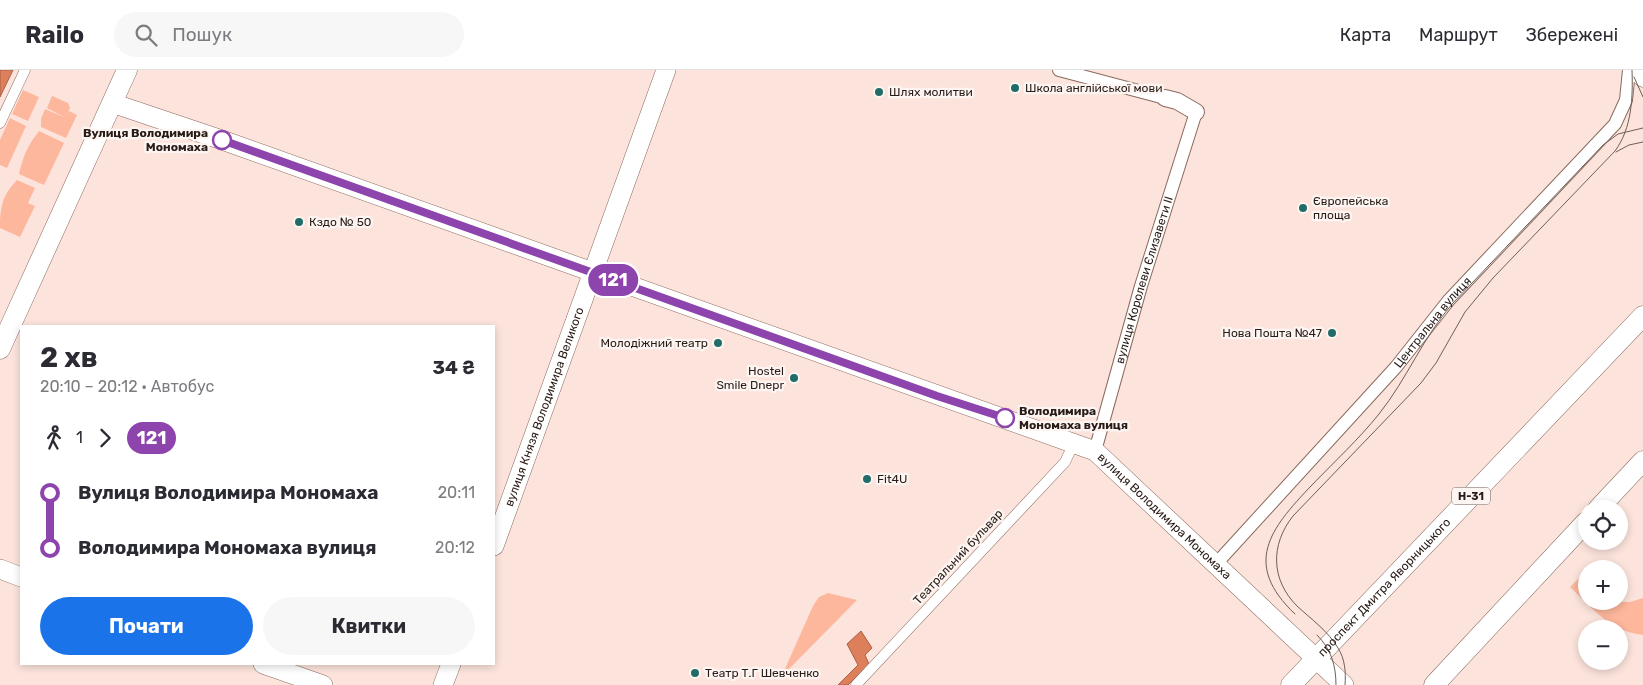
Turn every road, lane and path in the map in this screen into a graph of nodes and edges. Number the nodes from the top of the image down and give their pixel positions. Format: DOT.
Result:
graph roads {
  1 [pos="25,70"];
  2 [pos="128,70"];
  3 [pos="666,70"];
  4 [pos="1059,70"];
  5 [pos="1629,70"];
  6 [pos="1638,70"];
  7 [pos="1643,77"];
  8 [pos="1165,98"];
  9 [pos="112,103"];
  10 [pos="1196,112"];
  11 [pos="0,123"];
  12 [pos="593,273"];
  13 [pos="1643,316"];
  14 [pos="0,349"];
  15 [pos="1074,443"];
  16 [pos="1095,451"];
  17 [pos="1643,462"];
  18 [pos="1607,500"];
  19 [pos="1578,531"];
  20 [pos="495,543"];
  21 [pos="1215,565"];
  22 [pos="0,569"];
  23 [pos="20,577"];
  24 [pos="1315,658"];
  25 [pos="266,665"];
  26 [pos="451,665"];
  27 [pos="324,685"];
  28 [pos="443,685"];
  29 [pos="856,685"];
  30 [pos="1291,685"];
  31 [pos="1344,685"];
  32 [pos="1434,685"];
  1 -- 11 [label="street"];
  2 -- 9 [label="main road"];
  3 -- 12 [label="main road, вулиця Князя Володимира Великого"];
  4 -- 8 [label="street"];
  5 -- 21 [label="street, Центральна вулиця"];
  6 -- 7 [label="main road"];
  8 -- 10 [label="street"];
  9 -- 12 [label="main road, вулиця Володимира Мономаха"];
  9 -- 14 [label="main road"];
  10 -- 16 [label="street, вулиця Королеви Єлизавети ІІ"];
  12 -- 15 [label="main road, вулиця Володимира Мономаха"];
  12 -- 20 [label="main road, вулиця Князя Володимира Великого"];
  13 -- 24 [label="main road, проспект Дмитра Яворницького / Н-31"];
  15 -- 16 [label="main road, вулиця Володимира Мономаха"];
  15 -- 29 [label="street, Театральний бульвар"];
  16 -- 21 [label="main road, вулиця Володимира Мономаха"];
  17 -- 18 [label="main road"];
  19 -- 32 [label="main road"];
  21 -- 24 [label="main road, вулиця Володимира Мономаха"];
  22 -- 23 [label="main road"];
  24 -- 30 [label="main road, проспект Дмитра Яворницького / Н-31"];
  24 -- 31 [label="main road, вулиця Володимира Мономаха"];
  25 -- 27 [label="main road"];
  26 -- 28 [label="main road"];
}
